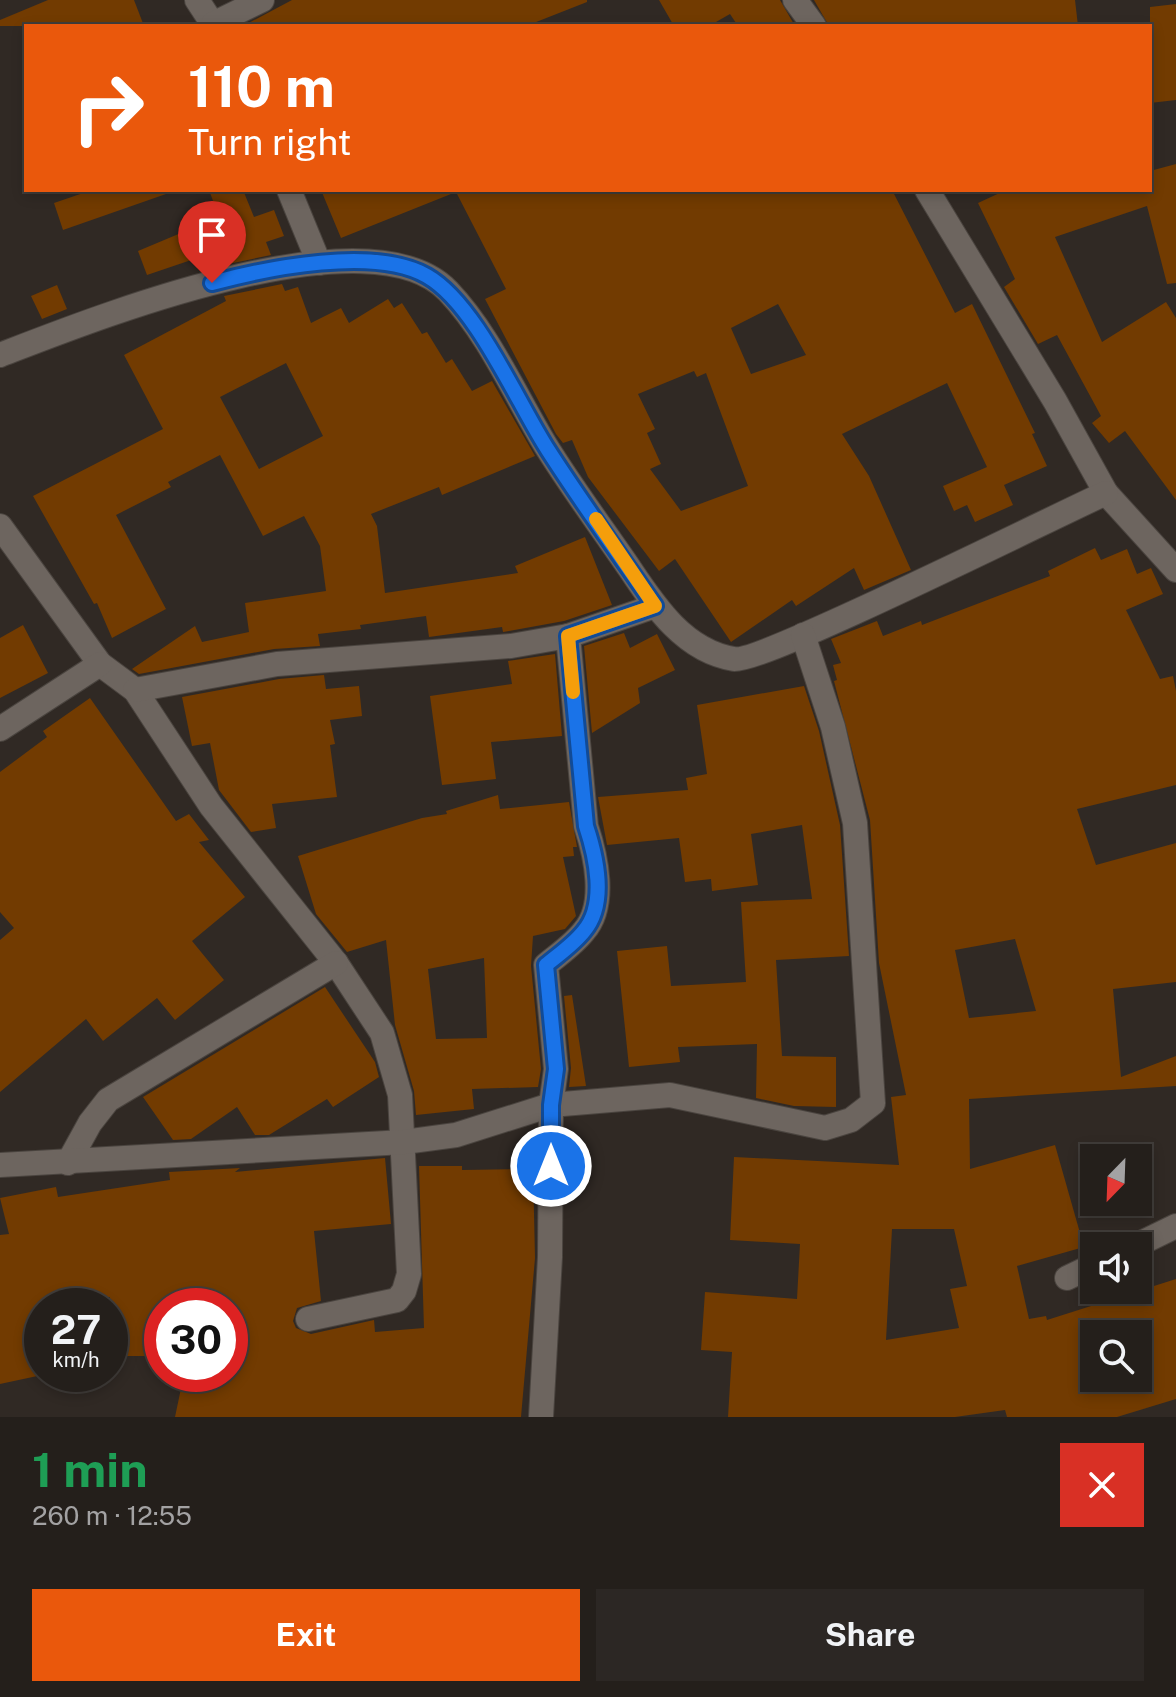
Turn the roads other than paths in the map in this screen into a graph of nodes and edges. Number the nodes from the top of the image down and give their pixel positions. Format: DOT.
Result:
graph roads {
  1 [pos="197,0"];
  2 [pos="262,0"];
  3 [pos="795,0"];
  4 [pos="213,24"];
  5 [pos="216,24"];
  6 [pos="813,24"];
  7 [pos="290,192"];
  8 [pos="928,192"];
  9 [pos="319,263"];
  10 [pos="0,355"];
  11 [pos="1106,493"];
  12 [pos="0,526"];
  13 [pos="1176,570"];
  14 [pos="655,606"];
  15 [pos="803,635"];
  16 [pos="568,636"];
  17 [pos="100,664"];
  18 [pos="135,690"];
  19 [pos="0,729"];
  20 [pos="336,963"];
  21 [pos="551,1105"];
  22 [pos="404,1142"];
  23 [pos="68,1163"];
  24 [pos="0,1165"];
  25 [pos="1176,1226"];
  26 [pos="1152,1238"];
  27 [pos="1080,1272"];
  28 [pos="1067,1278"];
  29 [pos="308,1319"];
  30 [pos="541,1417"];
  1 -- 4 [label="street"];
  2 -- 5 [label="street"];
  3 -- 6 [label="street"];
  7 -- 9 [label="street"];
  8 -- 11 [label="street"];
  9 -- 10 [label="street"];
  9 -- 14 [label="street"];
  11 -- 13 [label="street"];
  11 -- 15 [label="street"];
  12 -- 17 [label="street"];
  14 -- 15 [label="street"];
  14 -- 16 [label="street"];
  15 -- 21 [label="street"];
  16 -- 18 [label="street"];
  16 -- 21 [label="street"];
  17 -- 18 [label="street"];
  17 -- 19 [label="street"];
  18 -- 20 [label="street"];
  20 -- 22 [label="street"];
  20 -- 23 [label="street"];
  21 -- 22 [label="street"];
  21 -- 30 [label="street"];
  22 -- 23 [label="street"];
  22 -- 29 [label="street"];
  23 -- 24 [label="street"];
  25 -- 26 [label="street"];
  27 -- 28 [label="street"];
}
